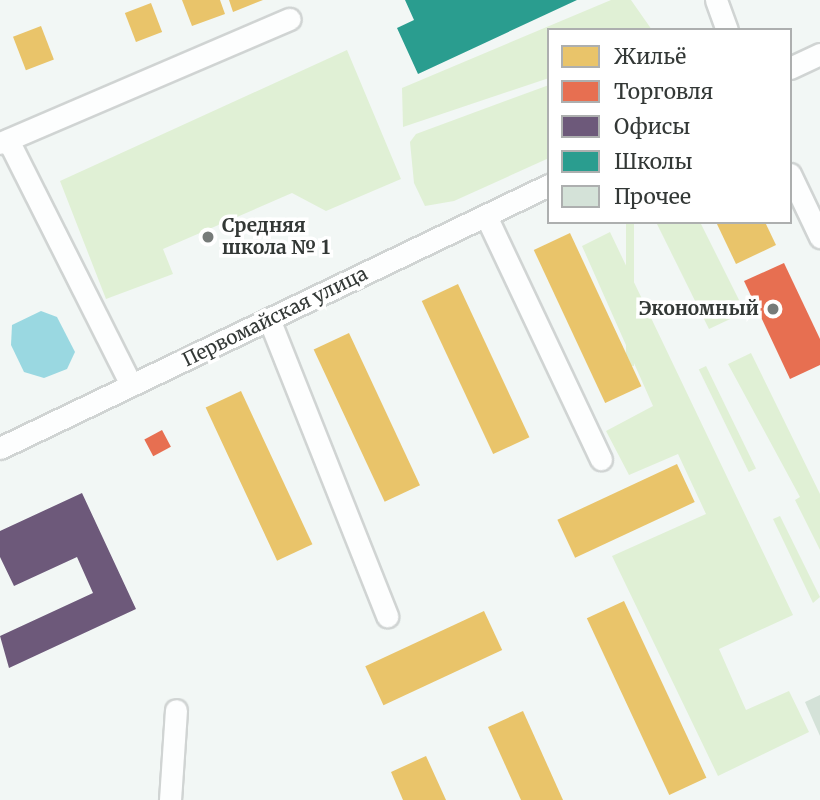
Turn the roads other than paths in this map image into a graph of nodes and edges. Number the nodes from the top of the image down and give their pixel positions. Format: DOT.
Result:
graph roads {
  1 [pos="716,0"];
  2 [pos="289,19"];
  3 [pos="726,28"];
  4 [pos="820,54"];
  5 [pos="792,67"];
  6 [pos="4,142"];
  7 [pos="792,178"];
  8 [pos="547,186"];
  9 [pos="486,216"];
  10 [pos="820,237"];
  11 [pos="269,319"];
  12 [pos="131,386"];
  13 [pos="0,448"];
  14 [pos="601,459"];
  15 [pos="387,616"];
  16 [pos="176,710"];
  17 [pos="170,800"];
  1 -- 3 [label="street"];
  2 -- 6 [label="street"];
  4 -- 5 [label="street"];
  6 -- 12 [label="street"];
  7 -- 10 [label="street"];
  8 -- 9 [label="street, Первомайская улица"];
  9 -- 11 [label="street, Первомайская улица"];
  9 -- 14 [label="street"];
  11 -- 12 [label="street, Первомайская улица"];
  11 -- 15 [label="street"];
  12 -- 13 [label="street, Первомайская улица"];
  16 -- 17 [label="street"];
}
